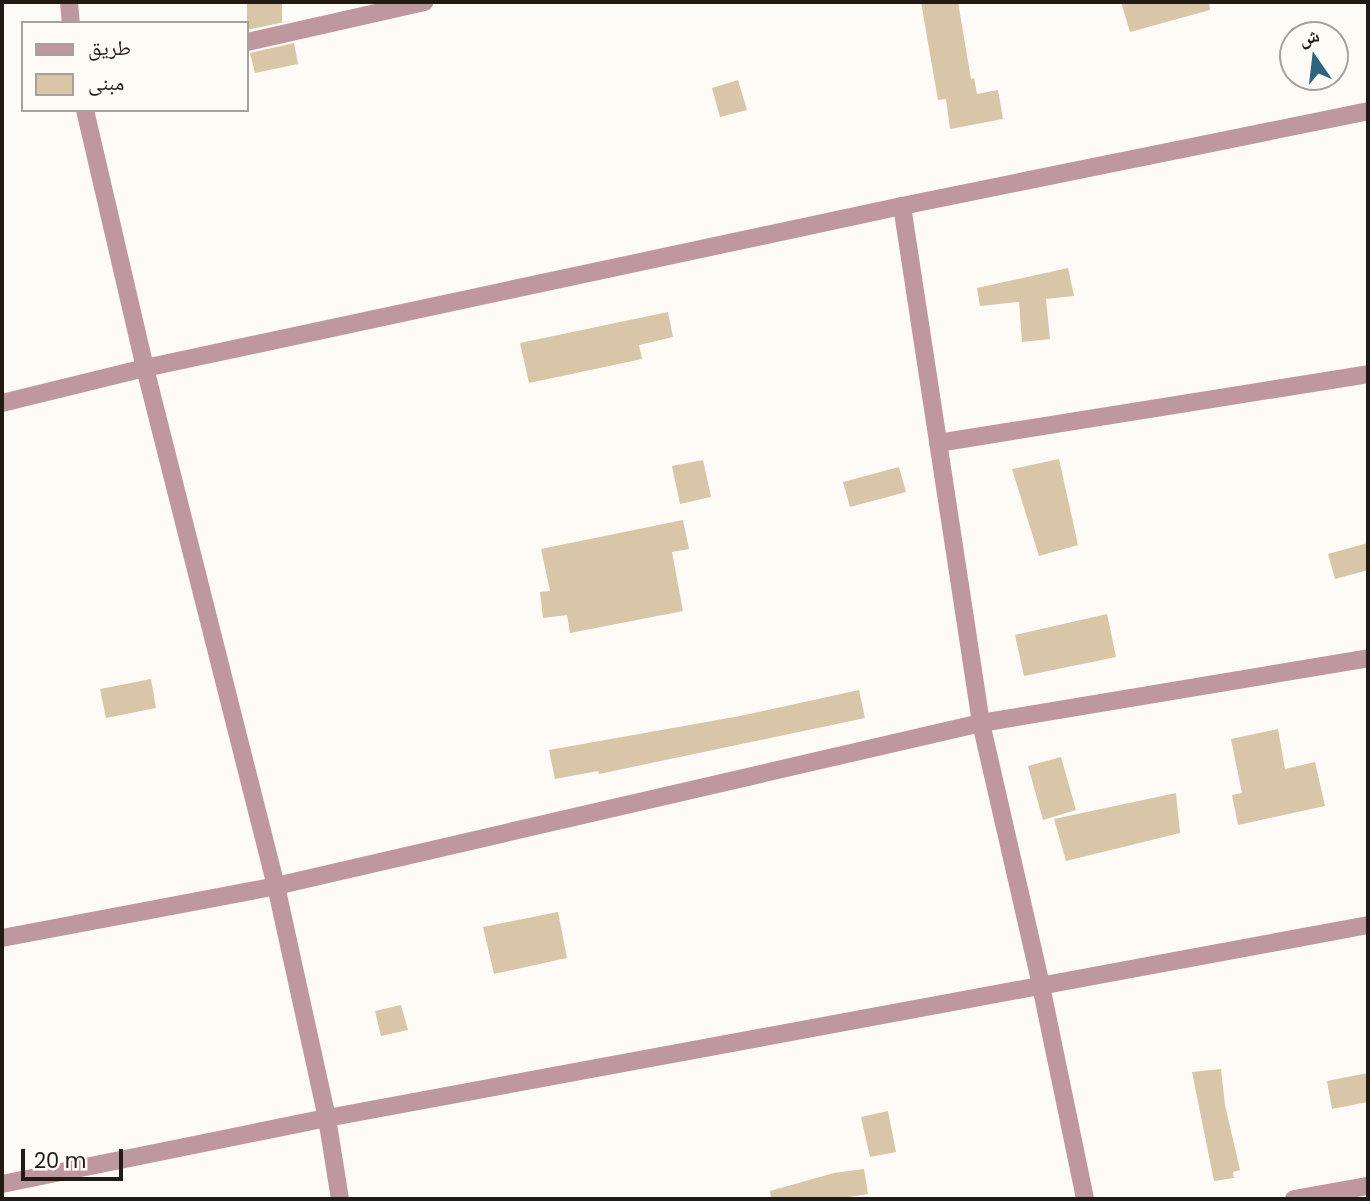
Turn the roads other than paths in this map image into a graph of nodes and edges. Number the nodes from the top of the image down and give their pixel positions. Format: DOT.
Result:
graph roads {
  1 [pos="69,2"];
  2 [pos="425,2"];
  3 [pos="392,5"];
  4 [pos="71,21"];
  5 [pos="248,42"];
  6 [pos="1368,111"];
  7 [pos="85,112"];
  8 [pos="902,206"];
  9 [pos="145,368"];
  10 [pos="1368,374"];
  11 [pos="2,403"];
  12 [pos="938,443"];
  13 [pos="1368,658"];
  14 [pos="981,723"];
  15 [pos="276,886"];
  16 [pos="1368,925"];
  17 [pos="2,937"];
  18 [pos="1041,986"];
  19 [pos="327,1118"];
  20 [pos="2,1184"];
  21 [pos="1368,1185"];
  22 [pos="340,1199"];
  23 [pos="1085,1199"];
  24 [pos="1294,1199"];
  1 -- 4 [label="street"];
  2 -- 3 [label="street"];
  3 -- 5 [label="street"];
  6 -- 8 [label="street"];
  7 -- 9 [label="street"];
  8 -- 9 [label="street"];
  8 -- 12 [label="street"];
  9 -- 11 [label="street"];
  9 -- 15 [label="street"];
  10 -- 12 [label="street"];
  12 -- 14 [label="street"];
  13 -- 14 [label="street"];
  14 -- 15 [label="street"];
  14 -- 18 [label="street"];
  15 -- 17 [label="street"];
  15 -- 19 [label="street"];
  16 -- 18 [label="street"];
  18 -- 19 [label="street"];
  18 -- 23 [label="street"];
  19 -- 20 [label="street"];
  19 -- 22 [label="street"];
  21 -- 24 [label="street"];
}
